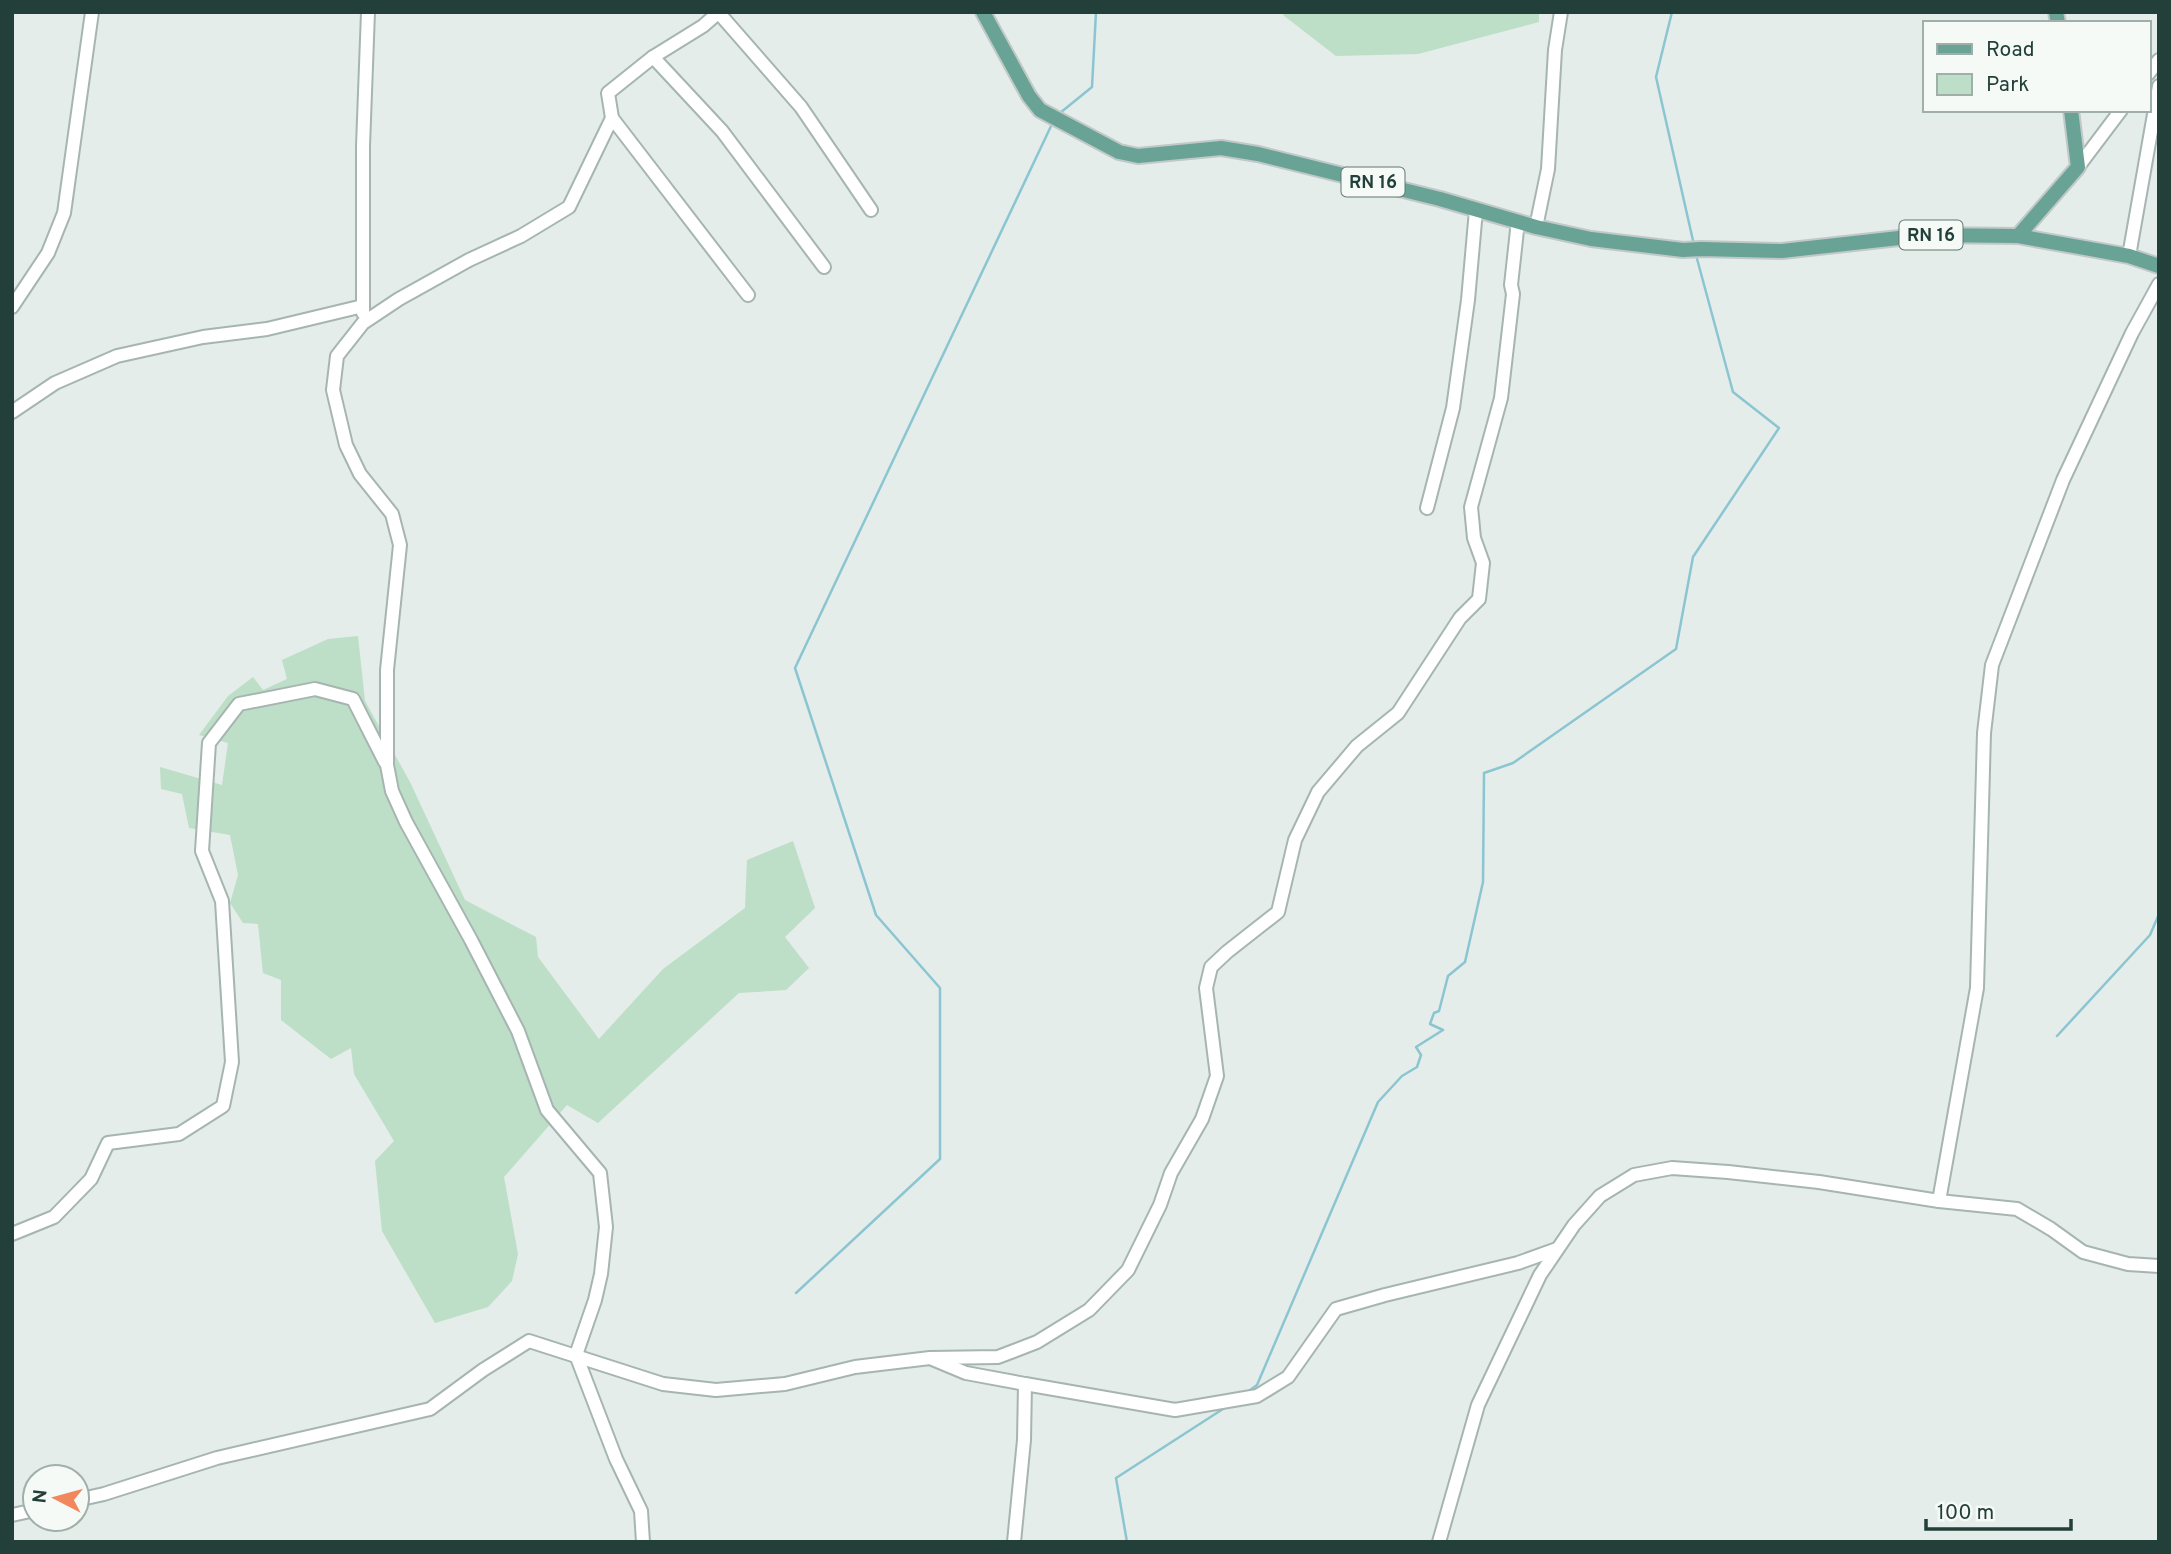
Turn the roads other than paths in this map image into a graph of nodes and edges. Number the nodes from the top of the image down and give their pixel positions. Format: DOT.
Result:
graph roads {
  1 [pos="92,12"];
  2 [pos="368,12"];
  3 [pos="983,12"];
  4 [pos="1561,12"];
  5 [pos="718,13"];
  6 [pos="653,57"];
  7 [pos="2159,86"];
  8 [pos="2071,112"];
  9 [pos="2119,112"];
  10 [pos="612,118"];
  11 [pos="2078,167"];
  12 [pos="871,210"];
  13 [pos="1476,210"];
  14 [pos="1518,221"];
  15 [pos="1536,227"];
  16 [pos="2018,236"];
  17 [pos="2129,256"];
  18 [pos="2159,266"];
  19 [pos="824,267"];
  20 [pos="2159,284"];
  21 [pos="748,295"];
  22 [pos="12,306"];
  23 [pos="363,306"];
  24 [pos="363,323"];
  25 [pos="12,411"];
  26 [pos="1427,508"];
  27 [pos="387,765"];
  28 [pos="1939,1201"];
  29 [pos="12,1234"];
  30 [pos="1558,1249"];
  31 [pos="2159,1266"];
  32 [pos="576,1356"];
  33 [pos="930,1358"];
  34 [pos="1025,1384"];
  35 [pos="91,1497"];
  36 [pos="643,1542"];
  37 [pos="1014,1542"];
  38 [pos="1439,1542"];
  1 -- 22 [label="street"];
  2 -- 23 [label="street"];
  3 -- 13 [label="main road, RN 16"];
  4 -- 15 [label="street"];
  5 -- 6 [label="street"];
  5 -- 12 [label="street"];
  6 -- 10 [label="street"];
  6 -- 19 [label="street"];
  7 -- 17 [label="street"];
  8 -- 11 [label="main road"];
  9 -- 11 [label="street"];
  10 -- 21 [label="street"];
  10 -- 24 [label="street"];
  11 -- 16 [label="main road"];
  13 -- 14 [label="main road, RN 16"];
  13 -- 26 [label="street"];
  14 -- 15 [label="main road, RN 16"];
  14 -- 33 [label="street"];
  15 -- 16 [label="main road, RN 16"];
  16 -- 17 [label="main road, RN 16"];
  17 -- 18 [label="main road, RN 16"];
  20 -- 28 [label="street"];
  23 -- 24 [label="street"];
  23 -- 25 [label="street"];
  24 -- 27 [label="street"];
  27 -- 29 [label="street"];
  27 -- 32 [label="street"];
  28 -- 30 [label="street"];
  28 -- 31 [label="street"];
  30 -- 34 [label="street"];
  30 -- 38 [label="street"];
  32 -- 33 [label="street"];
  32 -- 35 [label="street"];
  32 -- 36 [label="street"];
  33 -- 34 [label="street"];
  34 -- 37 [label="street"];
}
